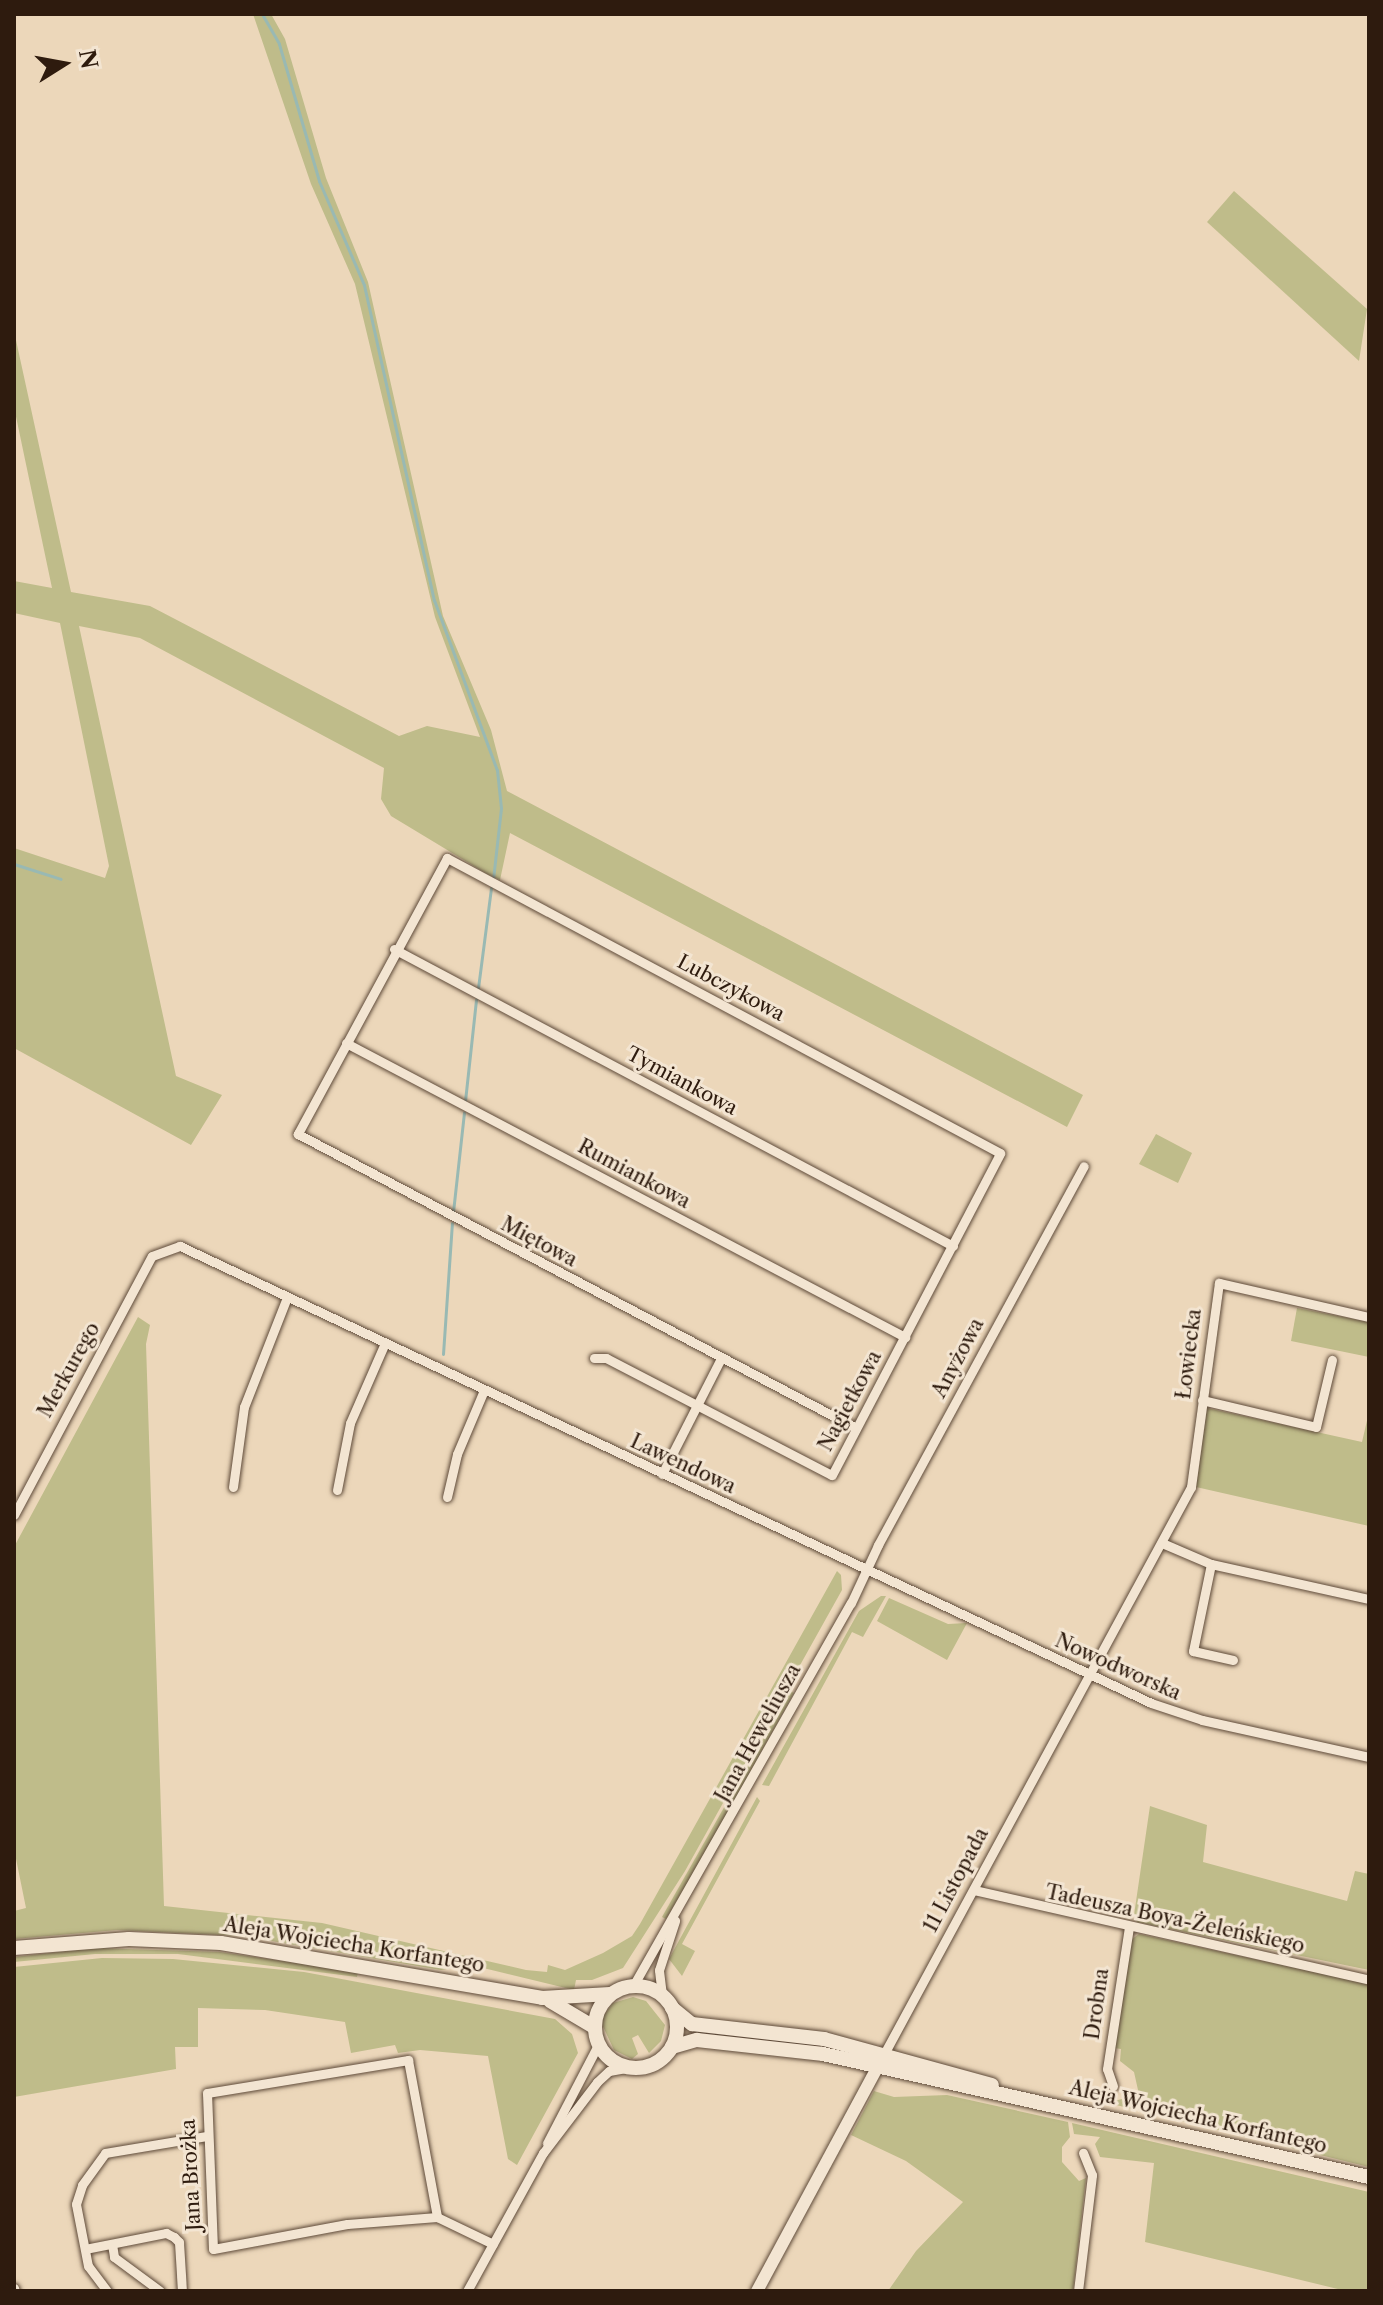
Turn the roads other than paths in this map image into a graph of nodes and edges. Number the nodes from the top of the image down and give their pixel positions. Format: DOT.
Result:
graph roads {
  1 [pos="394,949"];
  2 [pos="346,1043"];
  3 [pos="1084,1166"];
  4 [pos="953,1246"];
  5 [pos="163,1248"];
  6 [pos="287,1297"];
  7 [pos="1369,1317"];
  8 [pos="905,1337"];
  9 [pos="385,1343"];
  10 [pos="594,1358"];
  11 [pos="720,1360"];
  12 [pos="1332,1360"];
  13 [pos="484,1390"];
  14 [pos="1202,1400"];
  15 [pos="696,1406"];
  16 [pos="856,1428"];
  17 [pos="662,1474"];
  18 [pos="233,1487"];
  19 [pos="1191,1487"];
  20 [pos="337,1490"];
  21 [pos="447,1497"];
  22 [pos="14,1515"];
  23 [pos="1162,1543"];
  24 [pos="1211,1564"];
  25 [pos="867,1569"];
  26 [pos="1369,1599"];
  27 [pos="1233,1660"];
  28 [pos="1089,1674"];
  29 [pos="1369,1757"];
  30 [pos="974,1890"];
  31 [pos="678,1913"];
  32 [pos="1129,1927"];
  33 [pos="14,1948"];
  34 [pos="1369,1980"];
  35 [pos="633,1986"];
  36 [pos="610,1994"];
  37 [pos="662,1995"];
  38 [pos="542,1998"];
  39 [pos="672,2008"];
  40 [pos="594,2027"];
  41 [pos="598,2045"];
  42 [pos="672,2047"];
  43 [pos="881,2061"];
  44 [pos="626,2068"];
  45 [pos="1113,2086"];
  46 [pos="207,2136"];
  47 [pos="543,2153"];
  48 [pos="1083,2153"];
  49 [pos="1369,2177"];
  50 [pos="437,2217"];
  51 [pos="112,2244"];
  52 [pos="493,2244"];
  53 [pos="85,2249"];
  54 [pos="107,2291"];
  55 [pos="160,2291"];
  56 [pos="182,2291"];
  57 [pos="467,2291"];
  58 [pos="757,2291"];
  59 [pos="1078,2291"];
  1 -- 2 [label="street, Lubczykowa"];
  1 -- 4 [label="street, Tymiankowa"];
  1 -- 4 [label="street, Lubczykowa"];
  2 -- 8 [label="street, Rumiankowa"];
  2 -- 11 [label="street, Miętowa"];
  3 -- 25 [label="street, Anyżowa"];
  4 -- 8 [label="street, Lubczykowa"];
  5 -- 6 [label="street, Lawendowa"];
  5 -- 22 [label="street, Merkurego"];
  6 -- 9 [label="street, Lawendowa"];
  6 -- 18 [label="street"];
  7 -- 14 [label="street, Łowiecka"];
  8 -- 16 [label="street, Nagietkowa"];
  9 -- 13 [label="street, Lawendowa"];
  9 -- 20 [label="street"];
  10 -- 15 [label="street, Nagietkowa"];
  11 -- 15 [label="street"];
  11 -- 16 [label="street, Miętowa"];
  12 -- 14 [label="street"];
  13 -- 17 [label="street, Lawendowa"];
  13 -- 21 [label="street"];
  14 -- 19 [label="street, Łowiecka"];
  15 -- 16 [label="street, Nagietkowa"];
  15 -- 17 [label="street"];
  17 -- 25 [label="street, Lawendowa"];
  19 -- 23 [label="street, 11 Listopada"];
  23 -- 24 [label="street"];
  23 -- 28 [label="street, 11 Listopada"];
  24 -- 26 [label="street"];
  24 -- 27 [label="street"];
  25 -- 28 [label="street, Nowodworska"];
  25 -- 31 [label="street, Jana Heweliusza"];
  28 -- 29 [label="street, Nowodworska"];
  28 -- 30 [label="street, 11 Listopada"];
  30 -- 32 [label="street, Tadeusza Boya-Żeleńskiego"];
  30 -- 43 [label="street, 11 Listopada"];
  31 -- 35 [label="street, Jana Heweliusza"];
  31 -- 37 [label="street, Jana Heweliusza"];
  32 -- 34 [label="street, Tadeusza Boya-Żeleńskiego"];
  32 -- 45 [label="street, Drobna"];
  33 -- 38 [label="main road, Aleja Wojciecha Korfantego"];
  35 -- 36 [label="main road"];
  35 -- 37 [label="main road"];
  36 -- 38 [label="main road, Aleja Wojciecha Korfantego"];
  36 -- 40 [label="main road"];
  37 -- 39 [label="main road"];
  38 -- 40 [label="main road, Aleja Wojciecha Korfantego"];
  39 -- 42 [label="main road"];
  39 -- 43 [label="main road, Aleja Wojciecha Korfantego"];
  40 -- 41 [label="main road"];
  41 -- 44 [label="main road"];
  41 -- 47 [label="street"];
  42 -- 43 [label="main road, Aleja Wojciecha Korfantego"];
  42 -- 44 [label="main road"];
  43 -- 49 [label="main road, Aleja Wojciecha Korfantego"];
  43 -- 58 [label="street, 11 Listopada"];
  44 -- 47 [label="street"];
  46 -- 50 [label="street, Jana Brożka"];
  46 -- 50 [label="street, Jana Brożka"];
  46 -- 53 [label="street"];
  47 -- 52 [label="street"];
  48 -- 59 [label="street"];
  50 -- 52 [label="street"];
  51 -- 53 [label="street"];
  51 -- 55 [label="street"];
  51 -- 56 [label="street"];
  52 -- 57 [label="street"];
  53 -- 54 [label="street"];
}
